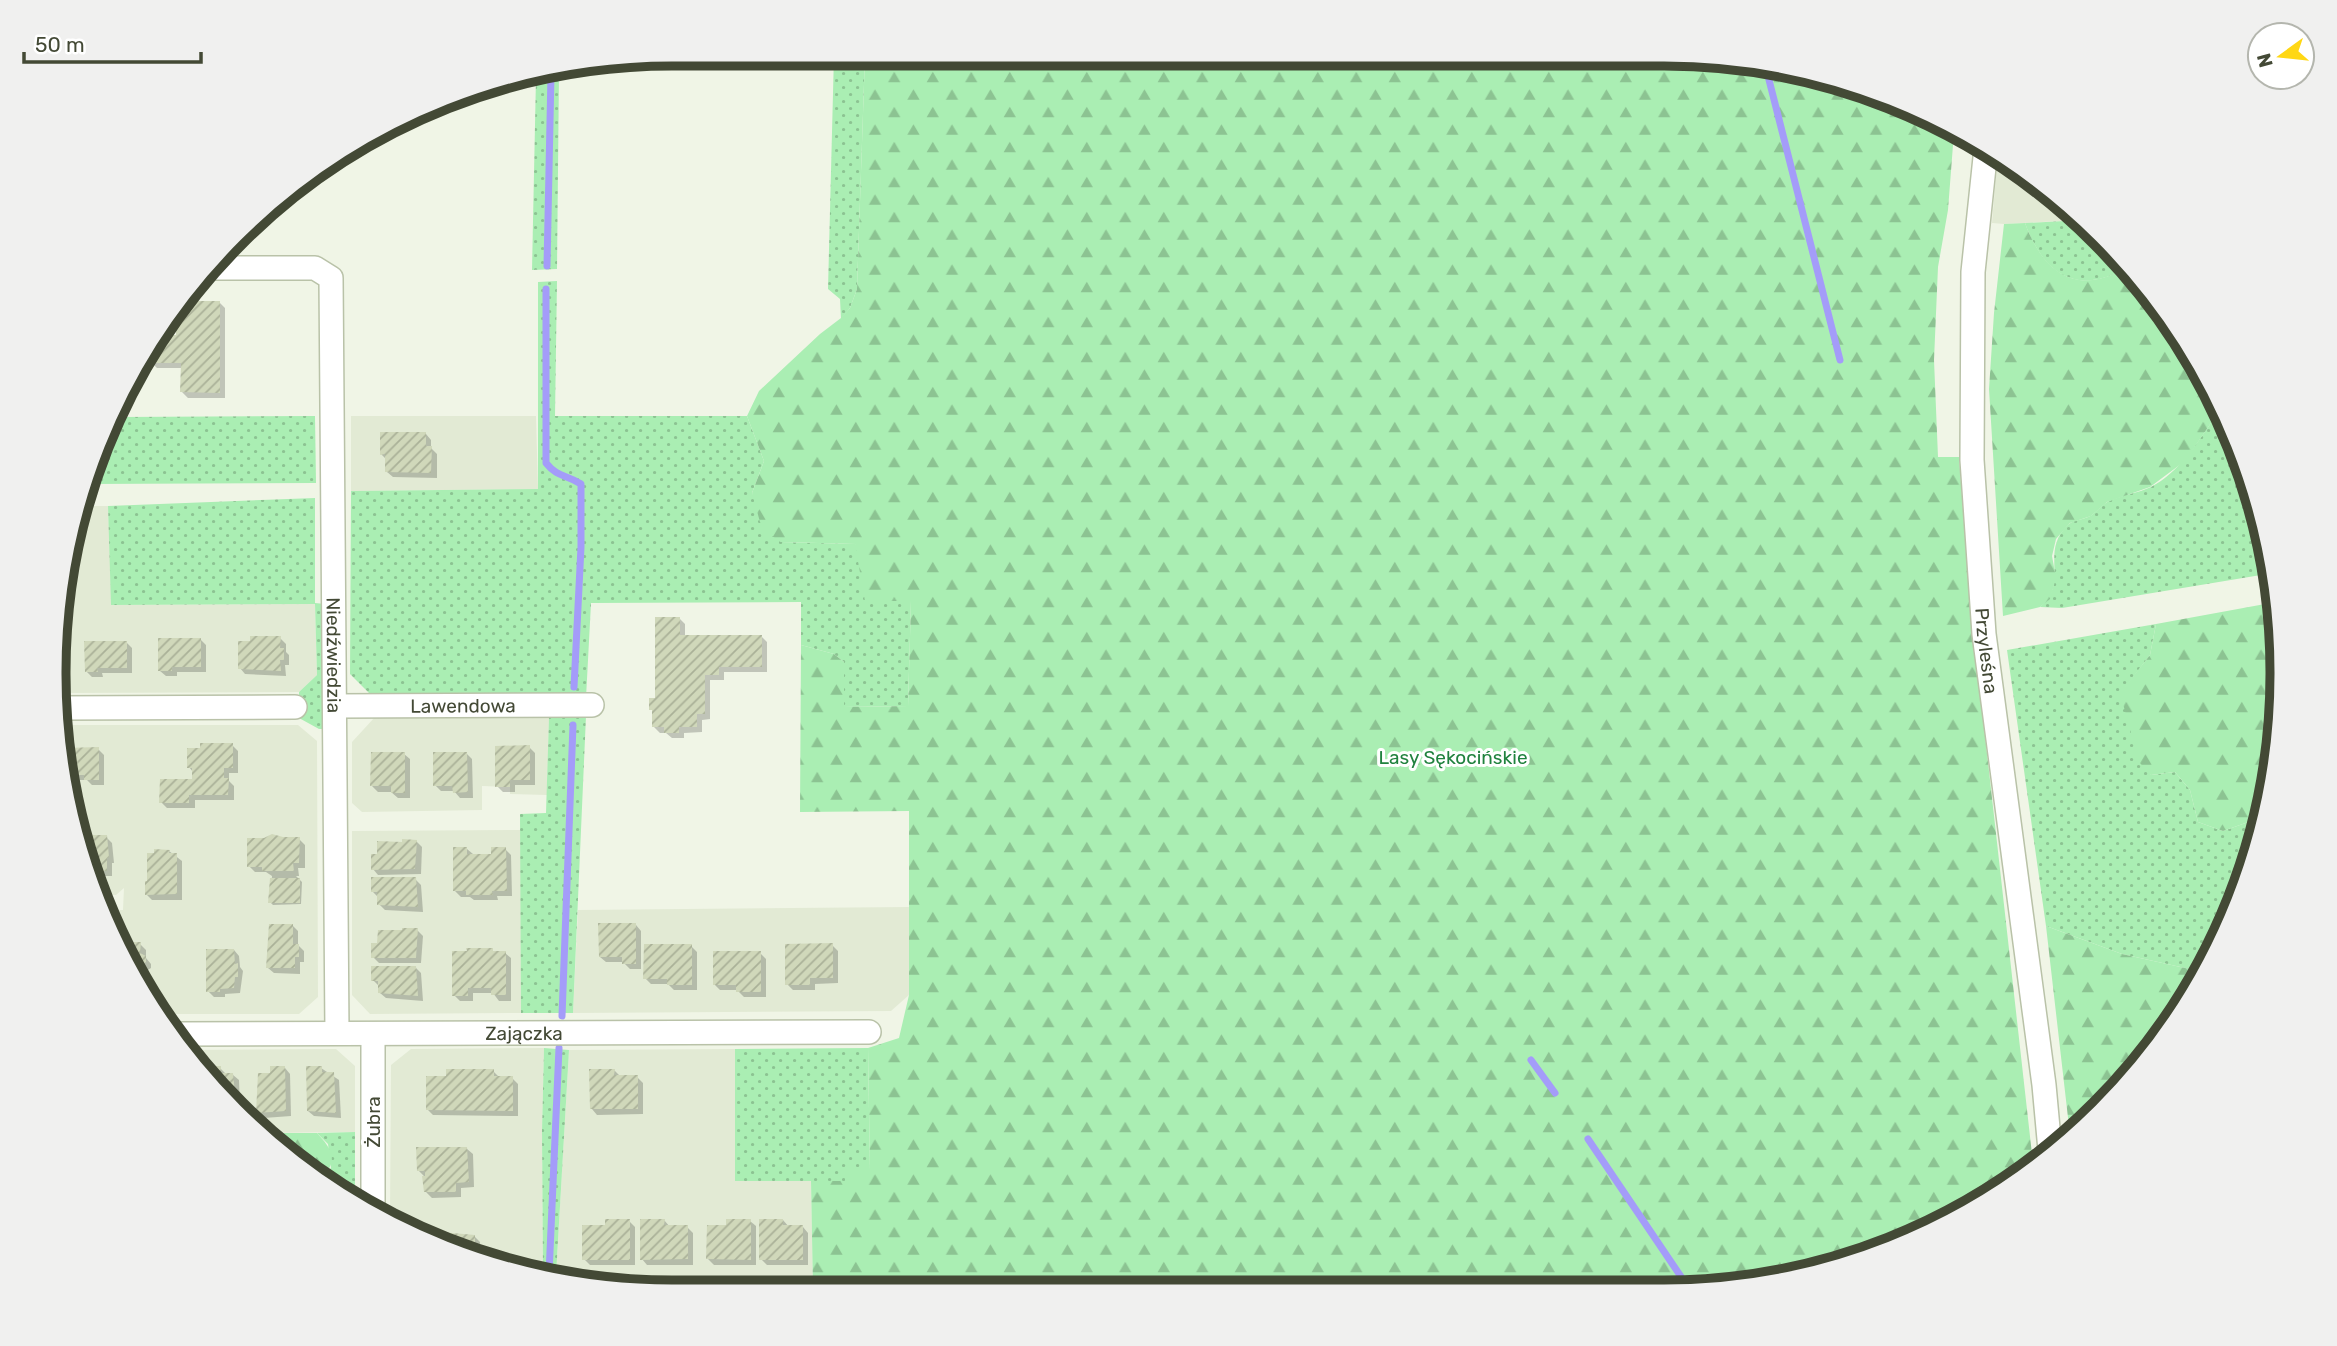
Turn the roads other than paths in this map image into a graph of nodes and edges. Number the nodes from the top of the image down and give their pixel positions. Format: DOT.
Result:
graph roads {
  1 [pos="1985,159"];
  2 [pos="222,268"];
  3 [pos="592,705"];
  4 [pos="335,706"];
  5 [pos="295,707"];
  6 [pos="68,708"];
  7 [pos="869,1032"];
  8 [pos="337,1033"];
  9 [pos="186,1034"];
  10 [pos="373,1034"];
  11 [pos="2049,1141"];
  12 [pos="373,1200"];
  1 -- 11 [label="street, Przyleśna"];
  2 -- 4 [label="street, Niedźwiedzia"];
  3 -- 4 [label="street, Lawendowa"];
  4 -- 8 [label="street, Niedźwiedzia"];
  5 -- 6 [label="street"];
  7 -- 10 [label="street, Zajączka"];
  8 -- 9 [label="street, Zajączka"];
  8 -- 10 [label="street, Zajączka"];
  10 -- 12 [label="street, Żubra"];
}
